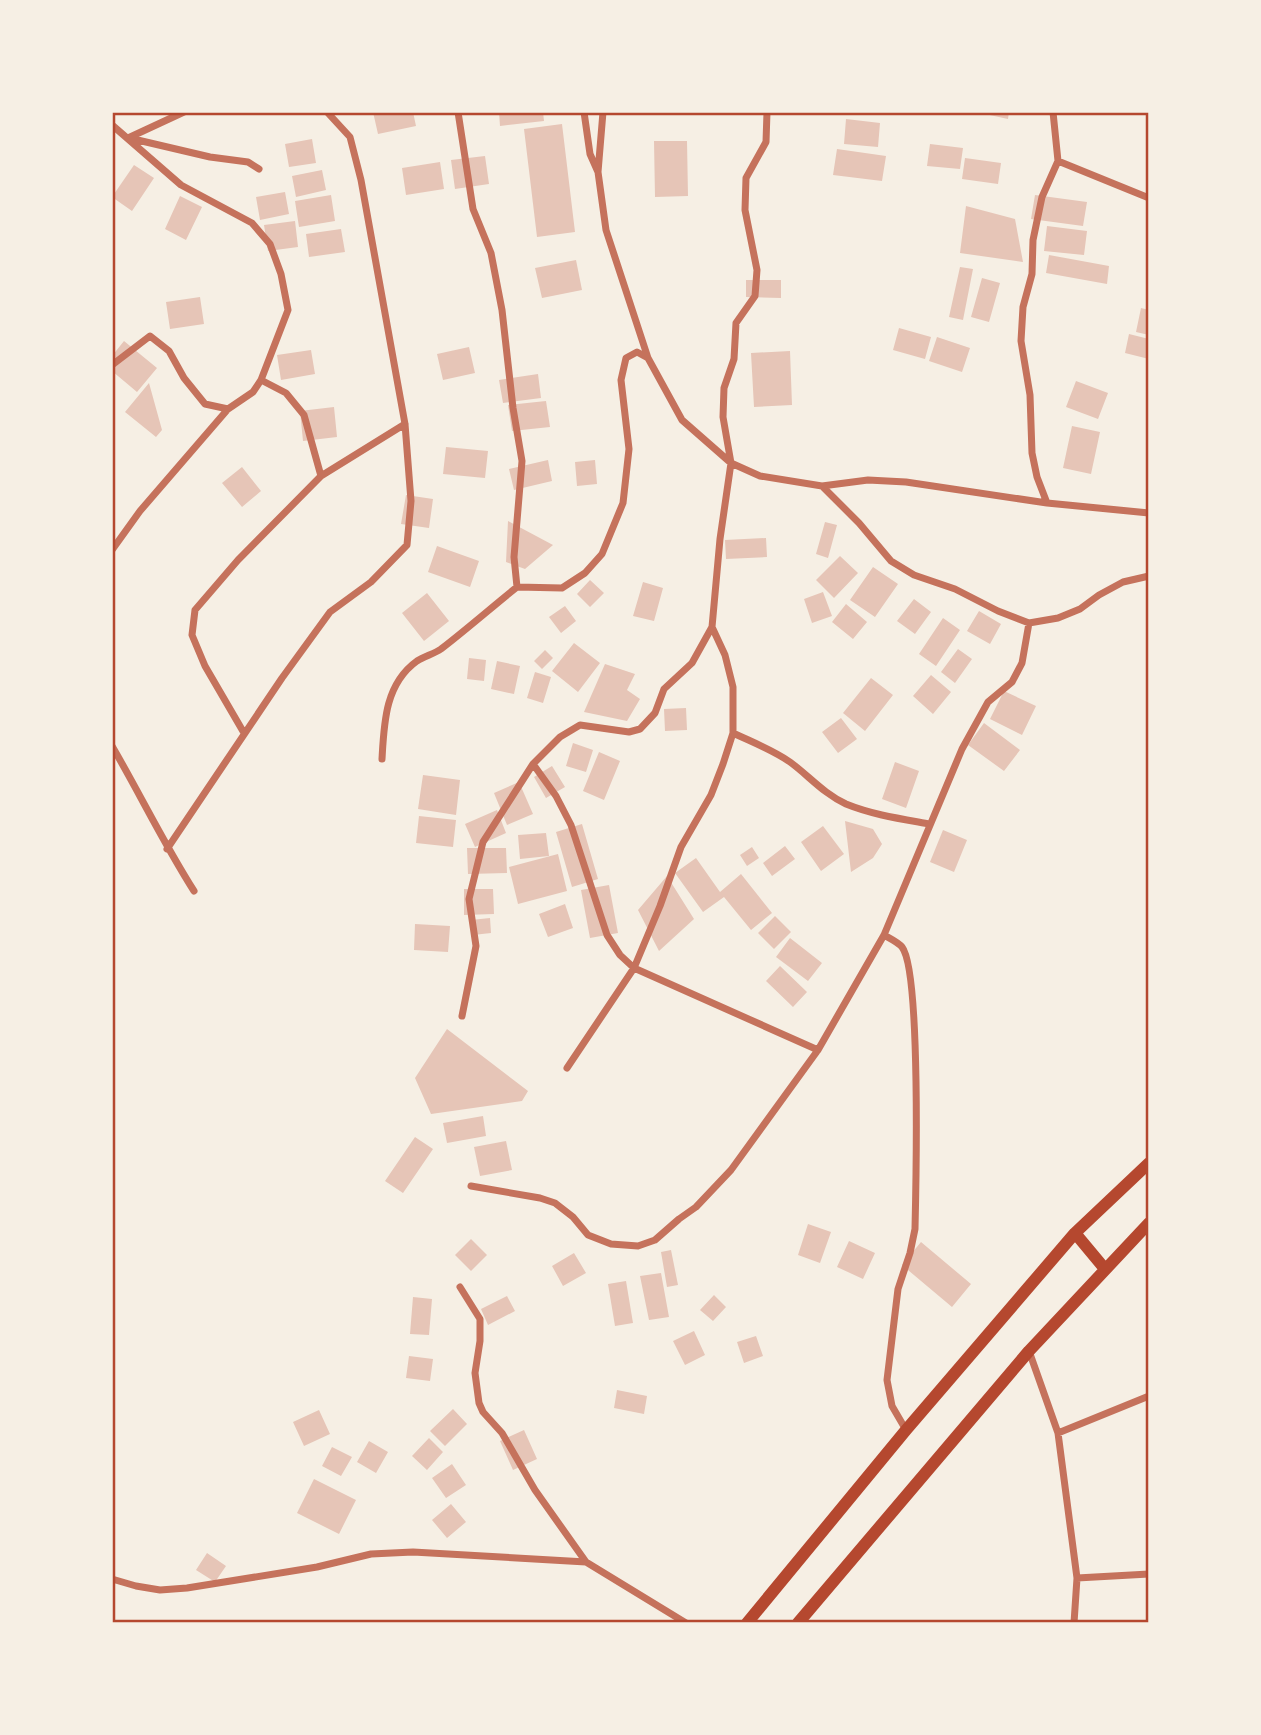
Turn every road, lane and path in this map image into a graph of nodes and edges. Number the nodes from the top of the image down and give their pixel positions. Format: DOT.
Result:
graph roads {
  1 [pos="184,112"];
  2 [pos="327,112"];
  3 [pos="458,112"];
  4 [pos="584,112"];
  5 [pos="603,112"];
  6 [pos="767,112"];
  7 [pos="1053,112"];
  8 [pos="112,125"];
  9 [pos="128,138"];
  10 [pos="1058,160"];
  11 [pos="259,169"];
  12 [pos="598,172"];
  13 [pos="1149,198"];
  14 [pos="648,358"];
  15 [pos="112,365"];
  16 [pos="261,380"];
  17 [pos="228,409"];
  18 [pos="405,424"];
  19 [pos="731,463"];
  20 [pos="321,476"];
  21 [pos="822,486"];
  22 [pos="1047,503"];
  23 [pos="1149,513"];
  24 [pos="112,550"];
  25 [pos="1149,576"];
  26 [pos="517,587"];
  27 [pos="1029,623"];
  28 [pos="712,627"];
  29 [pos="244,733"];
  30 [pos="733,733"];
  31 [pos="112,746"];
  32 [pos="382,759"];
  33 [pos="533,764"];
  34 [pos="930,824"];
  35 [pos="167,849"];
  36 [pos="194,891"];
  37 [pos="884,935"];
  38 [pos="634,968"];
  39 [pos="462,1016"];
  40 [pos="818,1049"];
  41 [pos="567,1068"];
  42 [pos="1149,1163"];
  43 [pos="471,1186"];
  44 [pos="1149,1223"];
  45 [pos="1075,1233"];
  46 [pos="1105,1269"];
  47 [pos="460,1287"];
  48 [pos="1028,1351"];
  49 [pos="1149,1396"];
  50 [pos="906,1430"];
  51 [pos="1058,1433"];
  52 [pos="586,1562"];
  53 [pos="1149,1574"];
  54 [pos="1077,1578"];
  55 [pos="112,1579"];
  56 [pos="686,1623"];
  57 [pos="747,1623"];
  58 [pos="798,1623"];
  59 [pos="1074,1623"];
  1 -- 9 [label="street"];
  2 -- 18 [label="street"];
  3 -- 26 [label="street"];
  4 -- 12 [label="street"];
  5 -- 12 [label="street"];
  6 -- 19 [label="street"];
  7 -- 10 [label="street"];
  8 -- 9 [label="street"];
  9 -- 11 [label="street"];
  9 -- 16 [label="street"];
  10 -- 13 [label="street"];
  10 -- 22 [label="street"];
  12 -- 14 [label="street"];
  14 -- 19 [label="street"];
  14 -- 26 [label="street"];
  15 -- 17 [label="street"];
  16 -- 17 [label="street"];
  16 -- 20 [label="street"];
  17 -- 24 [label="street"];
  18 -- 20 [label="street"];
  18 -- 29 [label="street"];
  19 -- 21 [label="street"];
  19 -- 28 [label="street"];
  20 -- 29 [label="street"];
  21 -- 22 [label="street"];
  21 -- 27 [label="street"];
  22 -- 23 [label="street"];
  25 -- 27 [label="street"];
  26 -- 32 [label="street"];
  27 -- 34 [label="street"];
  28 -- 30 [label="street"];
  28 -- 33 [label="street"];
  29 -- 35 [label="street"];
  30 -- 34 [label="street"];
  30 -- 38 [label="street"];
  31 -- 35 [label="street"];
  33 -- 38 [label="street"];
  33 -- 39 [label="street"];
  34 -- 37 [label="street"];
  35 -- 36 [label="street"];
  37 -- 40 [label="street"];
  37 -- 50 [label="street"];
  38 -- 40 [label="street"];
  38 -- 41 [label="street"];
  40 -- 43 [label="street"];
  42 -- 45 [label="main road"];
  44 -- 46 [label="main road"];
  45 -- 46 [label="main road"];
  45 -- 50 [label="main road"];
  46 -- 48 [label="main road"];
  47 -- 52 [label="street"];
  48 -- 51 [label="street"];
  48 -- 58 [label="main road"];
  49 -- 51 [label="street"];
  50 -- 57 [label="main road"];
  51 -- 54 [label="street"];
  52 -- 55 [label="street"];
  52 -- 56 [label="street"];
  53 -- 54 [label="street"];
  54 -- 59 [label="street"];
}
